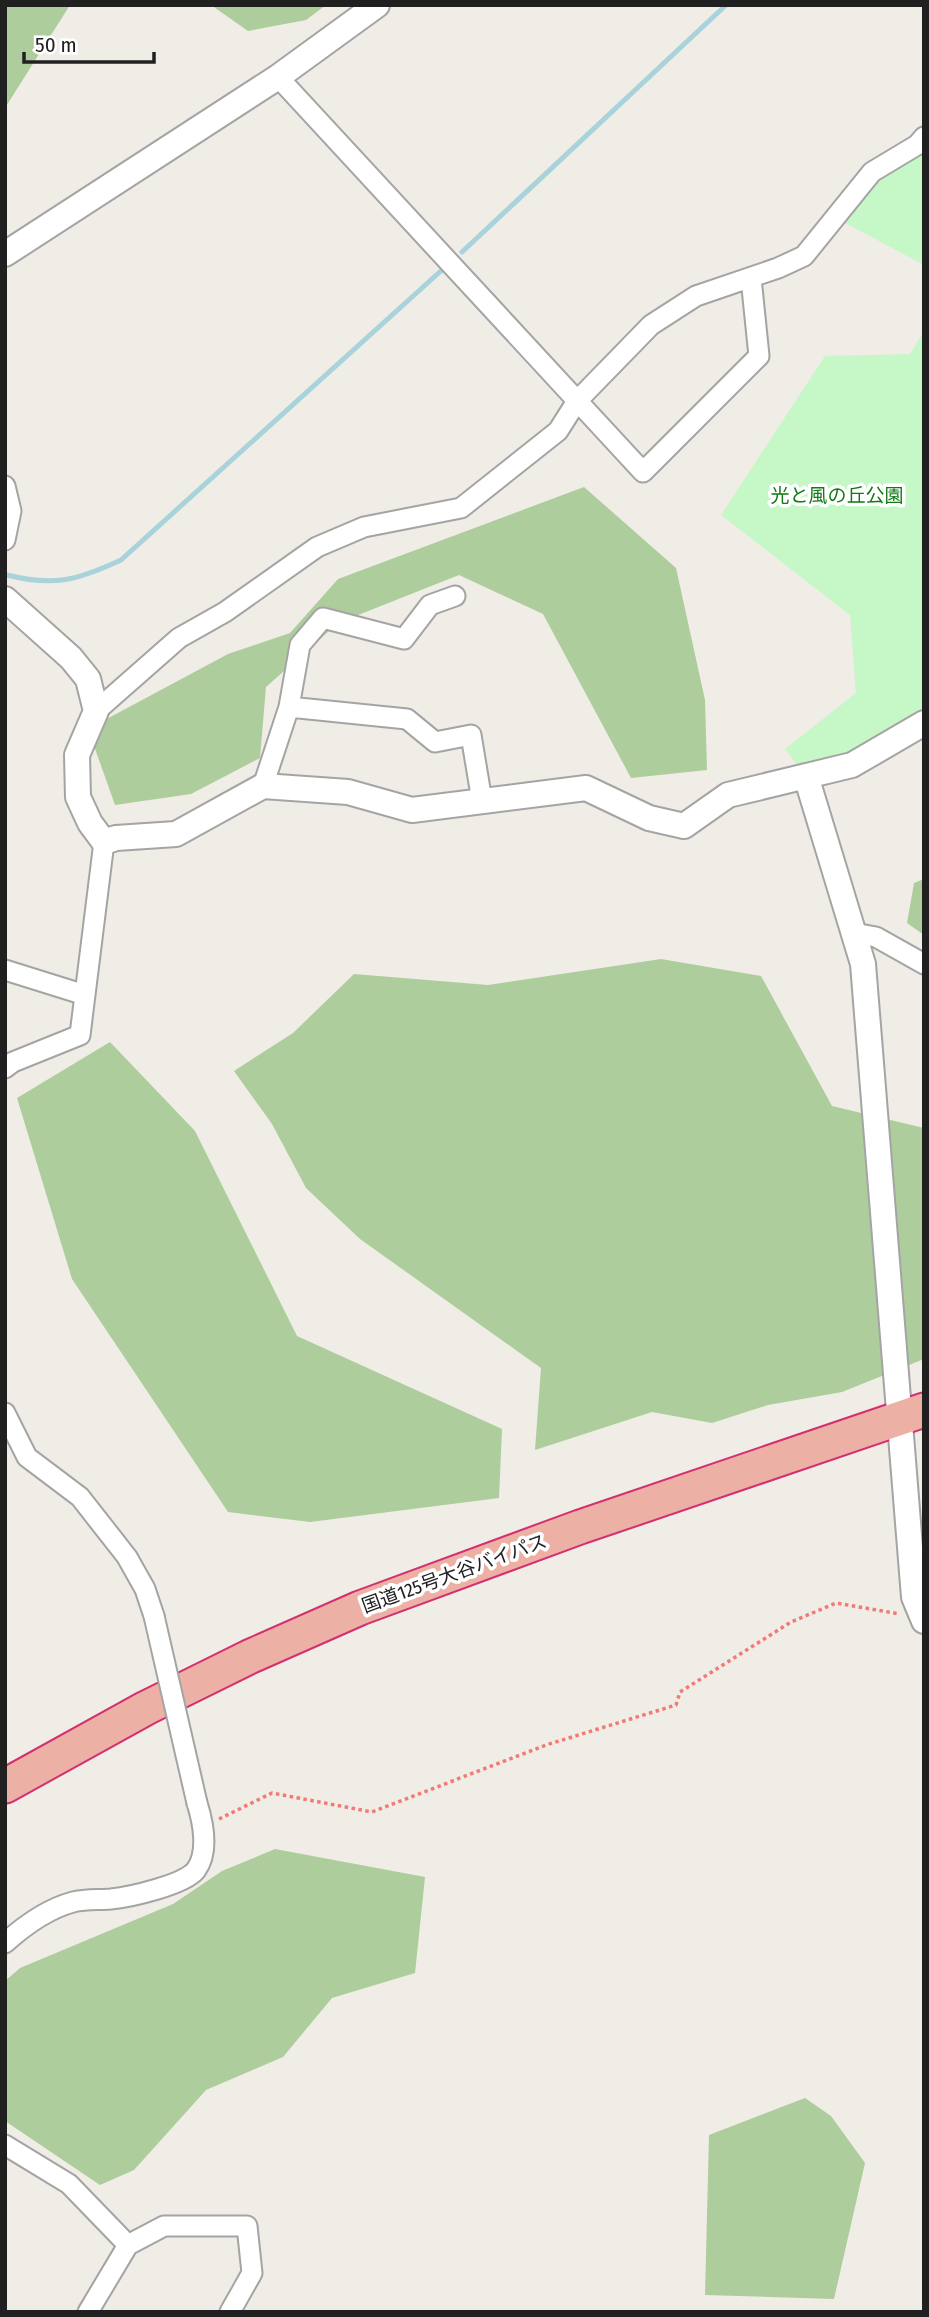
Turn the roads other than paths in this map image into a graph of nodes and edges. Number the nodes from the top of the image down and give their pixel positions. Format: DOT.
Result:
graph roads {
  1 [pos="377,5"];
  2 [pos="278,77"];
  3 [pos="924,137"];
  4 [pos="5,254"];
  5 [pos="751,278"];
  6 [pos="577,401"];
  7 [pos="5,486"];
  8 [pos="5,540"];
  9 [pos="455,596"];
  10 [pos="5,599"];
  11 [pos="289,707"];
  12 [pos="96,711"];
  13 [pos="924,723"];
  14 [pos="806,776"];
  15 [pos="263,786"];
  16 [pos="482,801"];
  17 [pos="104,842"];
  18 [pos="854,933"];
  19 [pos="924,964"];
  20 [pos="5,970"];
  21 [pos="85,995"];
  22 [pos="5,1068"];
  23 [pos="5,1413"];
  24 [pos="912,1414"];
  25 [pos="923,1619"];
  26 [pos="5,1786"];
  27 [pos="5,1943"];
  28 [pos="5,2145"];
  29 [pos="128,2245"];
  30 [pos="89,2312"];
  31 [pos="230,2312"];
  1 -- 2 [label="street"];
  2 -- 4 [label="street"];
  2 -- 6 [label="street"];
  3 -- 5 [label="street"];
  5 -- 6 [label="street"];
  5 -- 6 [label="street"];
  6 -- 12 [label="street"];
  7 -- 8 [label="street"];
  9 -- 11 [label="street"];
  10 -- 12 [label="street"];
  11 -- 15 [label="street"];
  11 -- 16 [label="street"];
  12 -- 17 [label="street"];
  13 -- 14 [label="street"];
  14 -- 16 [label="street"];
  14 -- 18 [label="street"];
  15 -- 16 [label="street"];
  15 -- 17 [label="street"];
  17 -- 21 [label="street"];
  18 -- 19 [label="street"];
  18 -- 24 [label="street"];
  20 -- 21 [label="street"];
  21 -- 22 [label="street"];
  23 -- 27 [label="street, bridge"];
  24 -- 25 [label="street"];
  24 -- 26 [label="highway, 国道125号大谷バイパス"];
  28 -- 29 [label="street"];
  29 -- 30 [label="street"];
  29 -- 31 [label="street"];
}
